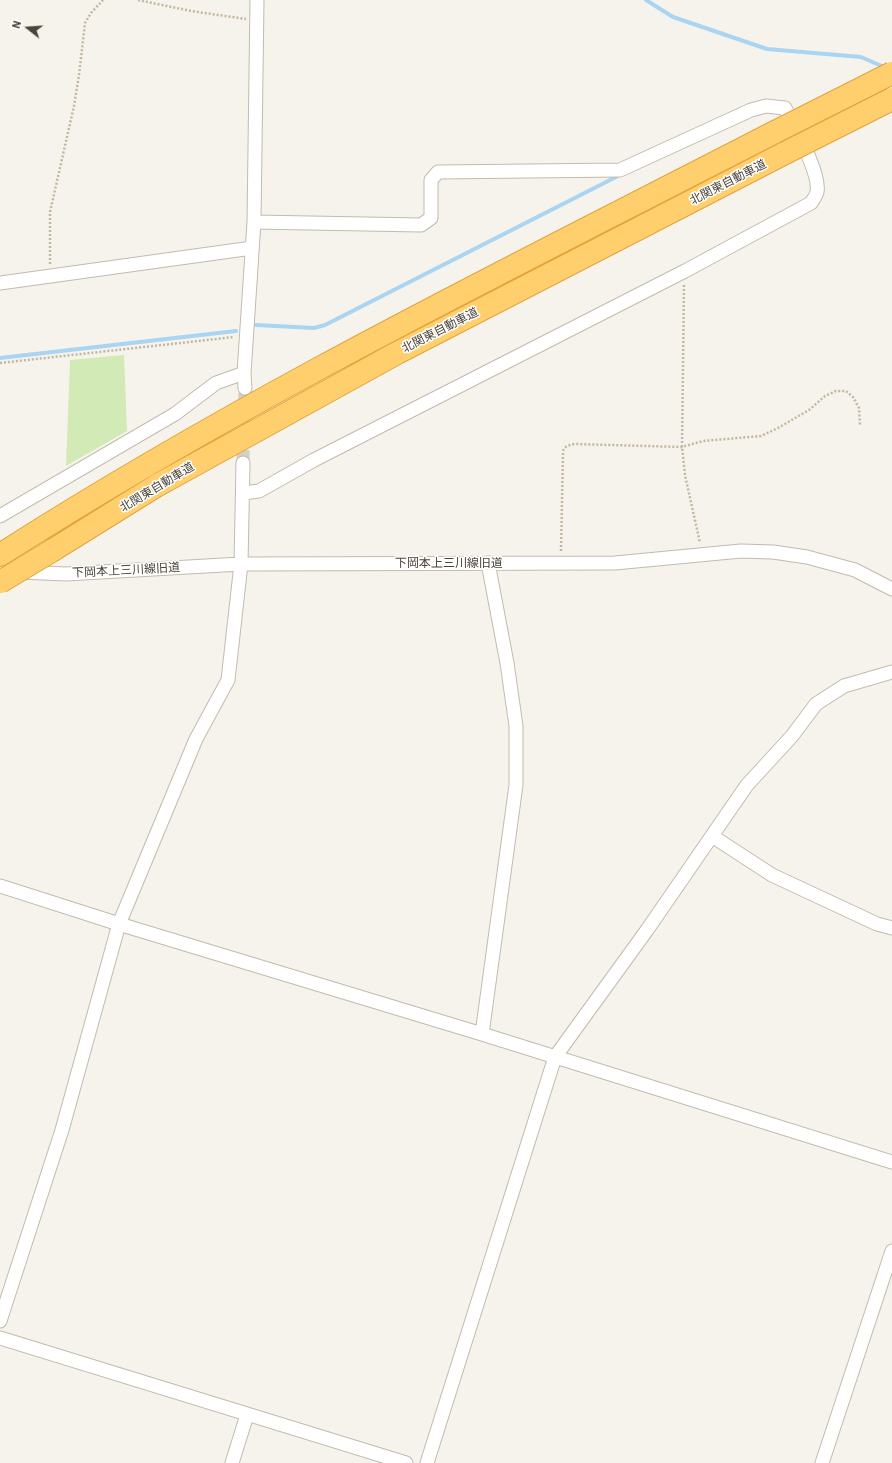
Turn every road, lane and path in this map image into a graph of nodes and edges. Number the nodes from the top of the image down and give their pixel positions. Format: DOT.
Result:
graph roads {
  1 [pos="103,0"];
  2 [pos="138,0"];
  3 [pos="257,0"];
  4 [pos="257,20"];
  5 [pos="892,73"];
  6 [pos="892,98"];
  7 [pos="254,222"];
  8 [pos="252,248"];
  9 [pos="685,271"];
  10 [pos="50,276"];
  11 [pos="0,283"];
  12 [pos="246,336"];
  13 [pos="0,363"];
  14 [pos="244,373"];
  15 [pos="245,388"];
  16 [pos="860,426"];
  17 [pos="682,446"];
  18 [pos="243,462"];
  19 [pos="242,493"];
  20 [pos="0,516"];
  21 [pos="6,551"];
  22 [pos="703,555"];
  23 [pos="488,563"];
  24 [pos="241,564"];
  25 [pos="560,564"];
  26 [pos="0,571"];
  27 [pos="0,582"];
  28 [pos="892,589"];
  29 [pos="892,672"];
  30 [pos="712,836"];
  31 [pos="0,886"];
  32 [pos="119,924"];
  33 [pos="892,928"];
  34 [pos="482,1034"];
  35 [pos="555,1057"];
  36 [pos="892,1162"];
  37 [pos="892,1251"];
  38 [pos="0,1321"];
  39 [pos="0,1338"];
  40 [pos="247,1414"];
  41 [pos="232,1463"];
  42 [pos="406,1463"];
  43 [pos="427,1463"];
  44 [pos="822,1463"];
  1 -- 10 [label="path"];
  2 -- 4 [label="path"];
  3 -- 4 [label="street"];
  4 -- 7 [label="street"];
  5 -- 21 [label="highway, 北関東自動車道, bridge"];
  6 -- 27 [label="highway, 北関東自動車道, bridge"];
  7 -- 8 [label="street"];
  7 -- 9 [label="street"];
  8 -- 10 [label="street"];
  8 -- 12 [label="street"];
  9 -- 17 [label="path"];
  9 -- 19 [label="street"];
  10 -- 11 [label="street"];
  12 -- 13 [label="path"];
  12 -- 14 [label="street"];
  14 -- 15 [label="street"];
  14 -- 20 [label="street"];
  16 -- 17 [label="path"];
  17 -- 22 [label="path"];
  17 -- 25 [label="path"];
  18 -- 19 [label="street"];
  19 -- 24 [label="street"];
  22 -- 25 [label="street, 下岡本上三川線旧道"];
  22 -- 28 [label="street, 下岡本上三川線旧道"];
  23 -- 24 [label="street, 下岡本上三川線旧道"];
  23 -- 25 [label="street, 下岡本上三川線旧道"];
  23 -- 34 [label="street"];
  24 -- 26 [label="street, 下岡本上三川線旧道"];
  24 -- 32 [label="street"];
  29 -- 30 [label="street"];
  30 -- 33 [label="street"];
  30 -- 35 [label="street"];
  31 -- 32 [label="street"];
  32 -- 34 [label="street"];
  32 -- 38 [label="street"];
  34 -- 35 [label="street"];
  35 -- 36 [label="street"];
  35 -- 43 [label="street"];
  37 -- 44 [label="street"];
  39 -- 40 [label="street"];
  40 -- 41 [label="street"];
  40 -- 42 [label="street"];
}
